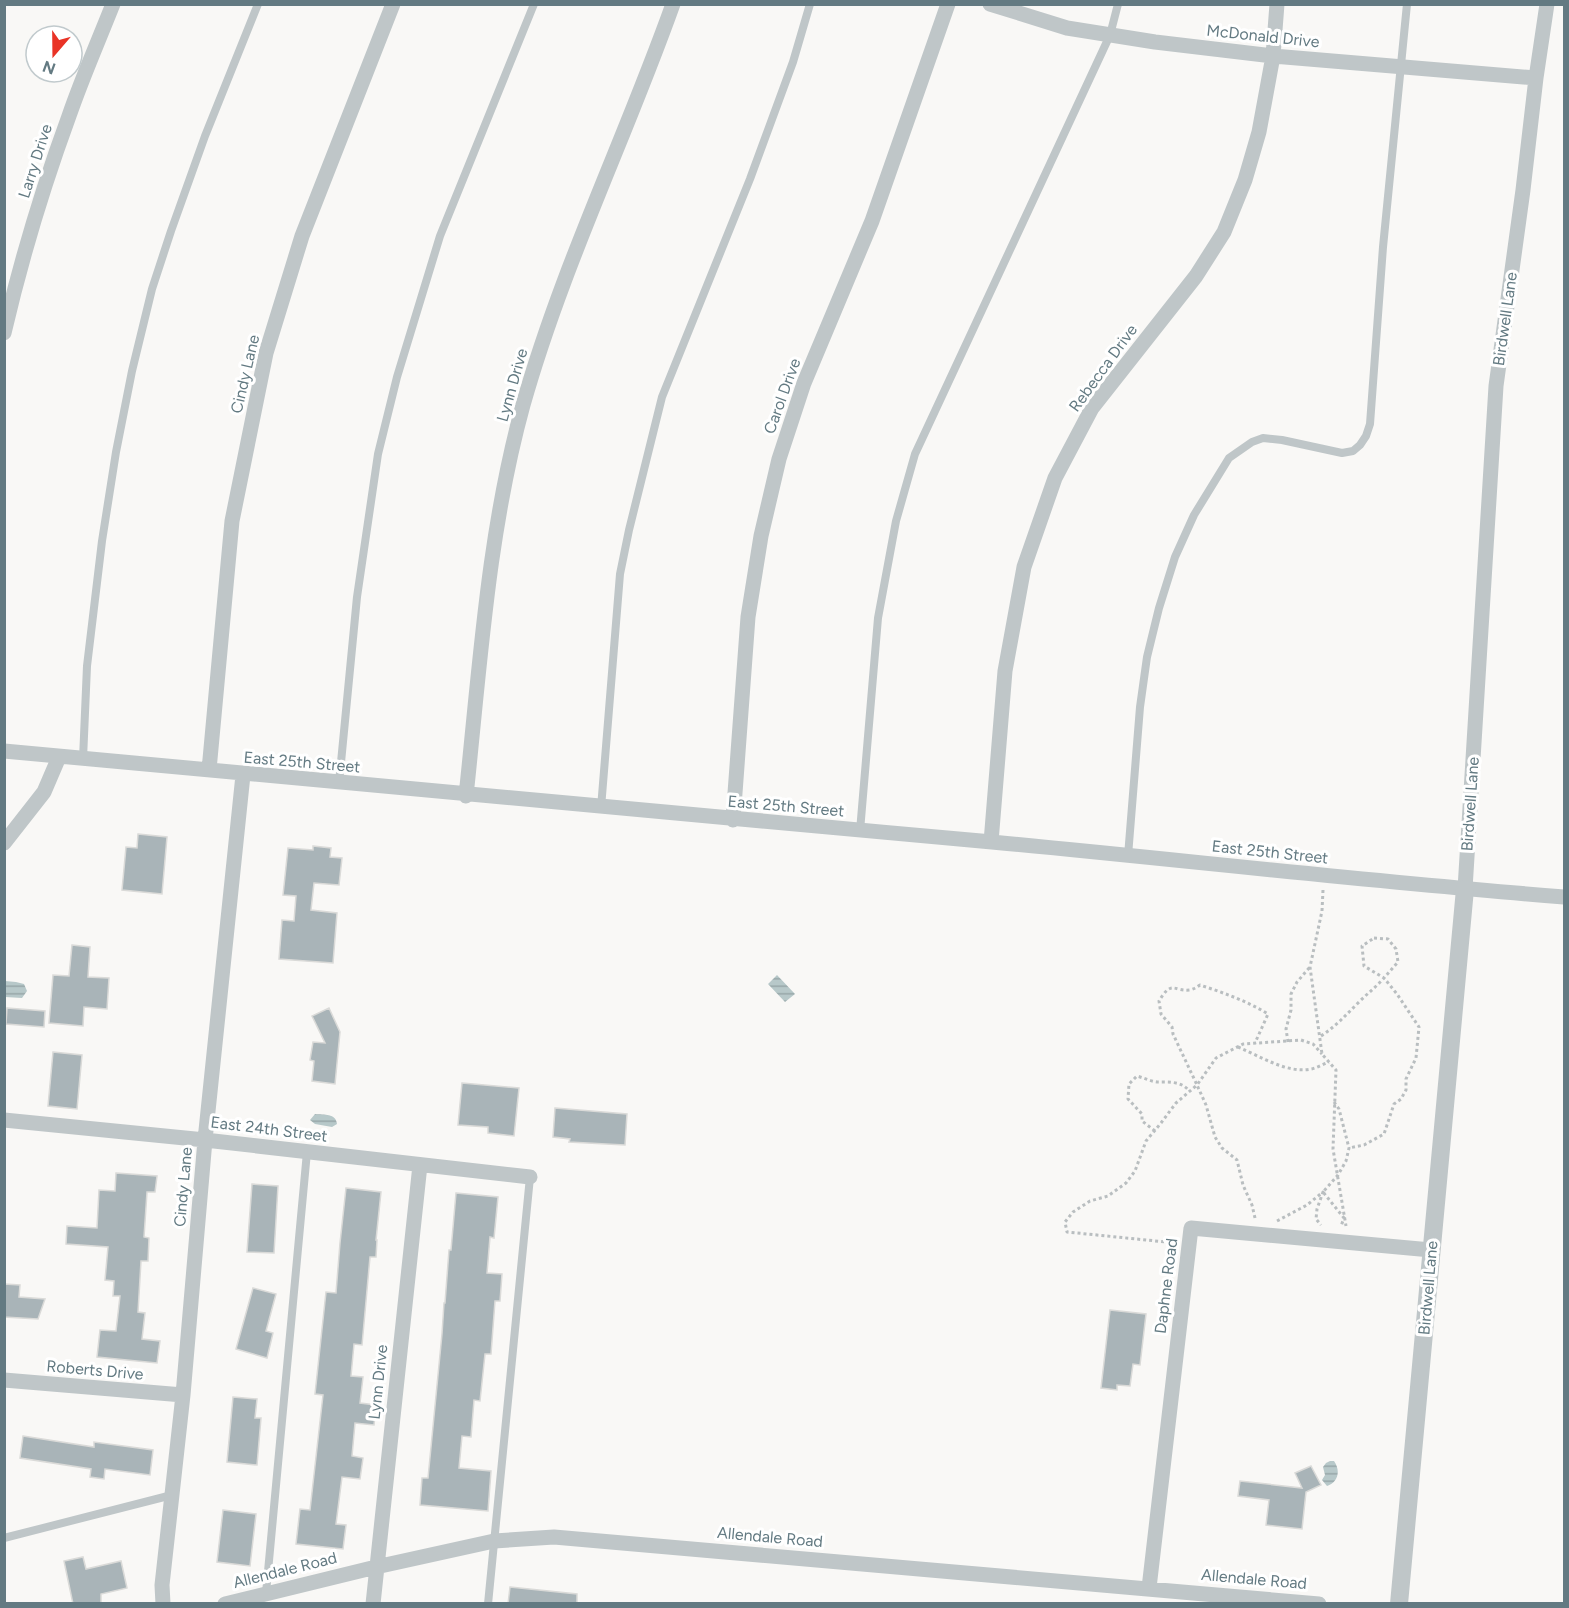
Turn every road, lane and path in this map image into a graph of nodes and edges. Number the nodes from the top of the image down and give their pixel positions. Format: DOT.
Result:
graph roads {
  1 [pos="113,4"];
  2 [pos="258,4"];
  3 [pos="393,4"];
  4 [pos="534,4"];
  5 [pos="673,4"];
  6 [pos="810,4"];
  7 [pos="948,4"];
  8 [pos="990,4"];
  9 [pos="1118,4"];
  10 [pos="1277,4"];
  11 [pos="1407,4"];
  12 [pos="1547,4"];
  13 [pos="1110,35"];
  14 [pos="1273,56"];
  15 [pos="1401,66"];
  16 [pos="1536,78"];
  17 [pos="4,333"];
  18 [pos="4,751"];
  19 [pos="59,757"];
  20 [pos="83,759"];
  21 [pos="209,770"];
  22 [pos="243,775"];
  23 [pos="339,784"];
  24 [pos="466,796"];
  25 [pos="601,808"];
  26 [pos="733,820"];
  27 [pos="860,831"];
  28 [pos="992,842"];
  29 [pos="4,843"];
  30 [pos="1128,856"];
  31 [pos="1324,875"];
  32 [pos="1465,889"];
  33 [pos="1564,897"];
  34 [pos="1310,967"];
  35 [pos="1384,978"];
  36 [pos="1320,1037"];
  37 [pos="1288,1042"];
  38 [pos="1255,1043"];
  39 [pos="1238,1047"];
  40 [pos="1322,1054"];
  41 [pos="1329,1062"];
  42 [pos="1197,1085"];
  43 [pos="1190,1091"];
  44 [pos="1334,1102"];
  45 [pos="4,1120"];
  46 [pos="1155,1131"];
  47 [pos="205,1140"];
  48 [pos="1349,1148"];
  49 [pos="307,1152"];
  50 [pos="420,1165"];
  51 [pos="1338,1175"];
  52 [pos="530,1177"];
  53 [pos="1323,1192"];
  54 [pos="1344,1218"];
  55 [pos="1343,1225"];
  56 [pos="1352,1226"];
  57 [pos="1323,1228"];
  58 [pos="1264,1235"];
  59 [pos="1338,1237"];
  60 [pos="1189,1245"];
  61 [pos="1431,1250"];
  62 [pos="4,1380"];
  63 [pos="183,1395"];
  64 [pos="172,1495"];
  65 [pos="4,1538"];
  66 [pos="494,1541"];
  67 [pos="376,1567"];
  68 [pos="1149,1588"];
  69 [pos="266,1593"];
  70 [pos="163,1604"];
  71 [pos="225,1604"];
  72 [pos="373,1604"];
  73 [pos="488,1604"];
  74 [pos="1319,1604"];
  75 [pos="1399,1604"];
  1 -- 17 [label="street, Larry Drive"];
  2 -- 20 [label="lane"];
  3 -- 21 [label="street, Cindy Lane"];
  4 -- 23 [label="lane"];
  5 -- 24 [label="street, Lynn Drive"];
  6 -- 25 [label="lane"];
  7 -- 26 [label="street, Carol Drive"];
  8 -- 13 [label="street, McDonald Drive"];
  9 -- 13 [label="lane"];
  10 -- 14 [label="street, Rebecca Drive"];
  11 -- 15 [label="lane"];
  12 -- 16 [label="street, Birdwell Lane"];
  13 -- 14 [label="street, McDonald Drive"];
  13 -- 27 [label="lane"];
  14 -- 15 [label="street, McDonald Drive"];
  14 -- 28 [label="street, Rebecca Drive"];
  15 -- 16 [label="street, McDonald Drive"];
  15 -- 30 [label="lane"];
  16 -- 32 [label="street, Birdwell Lane"];
  18 -- 19 [label="street, East 25th Street"];
  19 -- 20 [label="street, East 25th Street"];
  19 -- 29 [label="street"];
  20 -- 21 [label="street, East 25th Street"];
  21 -- 22 [label="street, East 25th Street"];
  22 -- 23 [label="street, East 25th Street"];
  22 -- 47 [label="street, Cindy Lane"];
  23 -- 24 [label="street, East 25th Street"];
  24 -- 25 [label="street, East 25th Street"];
  25 -- 26 [label="street, East 25th Street"];
  26 -- 27 [label="street, East 25th Street"];
  27 -- 28 [label="street, East 25th Street"];
  28 -- 30 [label="street, East 25th Street"];
  30 -- 31 [label="street, East 25th Street"];
  31 -- 32 [label="street, East 25th Street"];
  31 -- 34 [label="path"];
  32 -- 33 [label="street, East 25th Street"];
  32 -- 61 [label="street, Birdwell Lane"];
  34 -- 36 [label="path"];
  34 -- 37 [label="path"];
  35 -- 35 [label="path"];
  35 -- 36 [label="path"];
  35 -- 48 [label="path"];
  36 -- 40 [label="path"];
  37 -- 38 [label="path"];
  37 -- 40 [label="path"];
  38 -- 39 [label="path"];
  38 -- 42 [label="path"];
  39 -- 41 [label="path"];
  39 -- 42 [label="path"];
  40 -- 41 [label="path"];
  41 -- 44 [label="path"];
  42 -- 43 [label="path"];
  42 -- 58 [label="path"];
  43 -- 46 [label="path"];
  43 -- 46 [label="path"];
  44 -- 48 [label="path"];
  44 -- 51 [label="path"];
  45 -- 47 [label="street, East 24th Street"];
  46 -- 60 [label="path"];
  47 -- 49 [label="street, East 24th Street"];
  47 -- 63 [label="street, Cindy Lane"];
  48 -- 51 [label="path"];
  49 -- 50 [label="street, East 24th Street"];
  49 -- 69 [label="lane"];
  50 -- 52 [label="street, East 24th Street"];
  50 -- 67 [label="street, Lynn Drive"];
  51 -- 53 [label="path"];
  51 -- 54 [label="path"];
  52 -- 66 [label="lane"];
  53 -- 54 [label="path"];
  53 -- 57 [label="path"];
  53 -- 58 [label="path"];
  54 -- 55 [label="path"];
  55 -- 56 [label="path"];
  55 -- 59 [label="path"];
  55 -- 59 [label="path"];
  55 -- 59 [label="path"];
  58 -- 59 [label="street, Daphne Road"];
  58 -- 60 [label="street, Daphne Road"];
  59 -- 61 [label="street, Daphne Road"];
  60 -- 68 [label="street, Daphne Road"];
  61 -- 75 [label="street, Birdwell Lane"];
  62 -- 63 [label="street, Roberts Drive"];
  63 -- 64 [label="street, Cindy Lane"];
  64 -- 65 [label="lane"];
  64 -- 70 [label="street, Cindy Lane"];
  66 -- 67 [label="street, Allendale Road"];
  66 -- 68 [label="street, Allendale Road"];
  66 -- 73 [label="lane"];
  67 -- 69 [label="street, Allendale Road"];
  67 -- 72 [label="street, Lynn Drive"];
  68 -- 74 [label="street, Allendale Road"];
  69 -- 71 [label="street, Allendale Road"];
}
